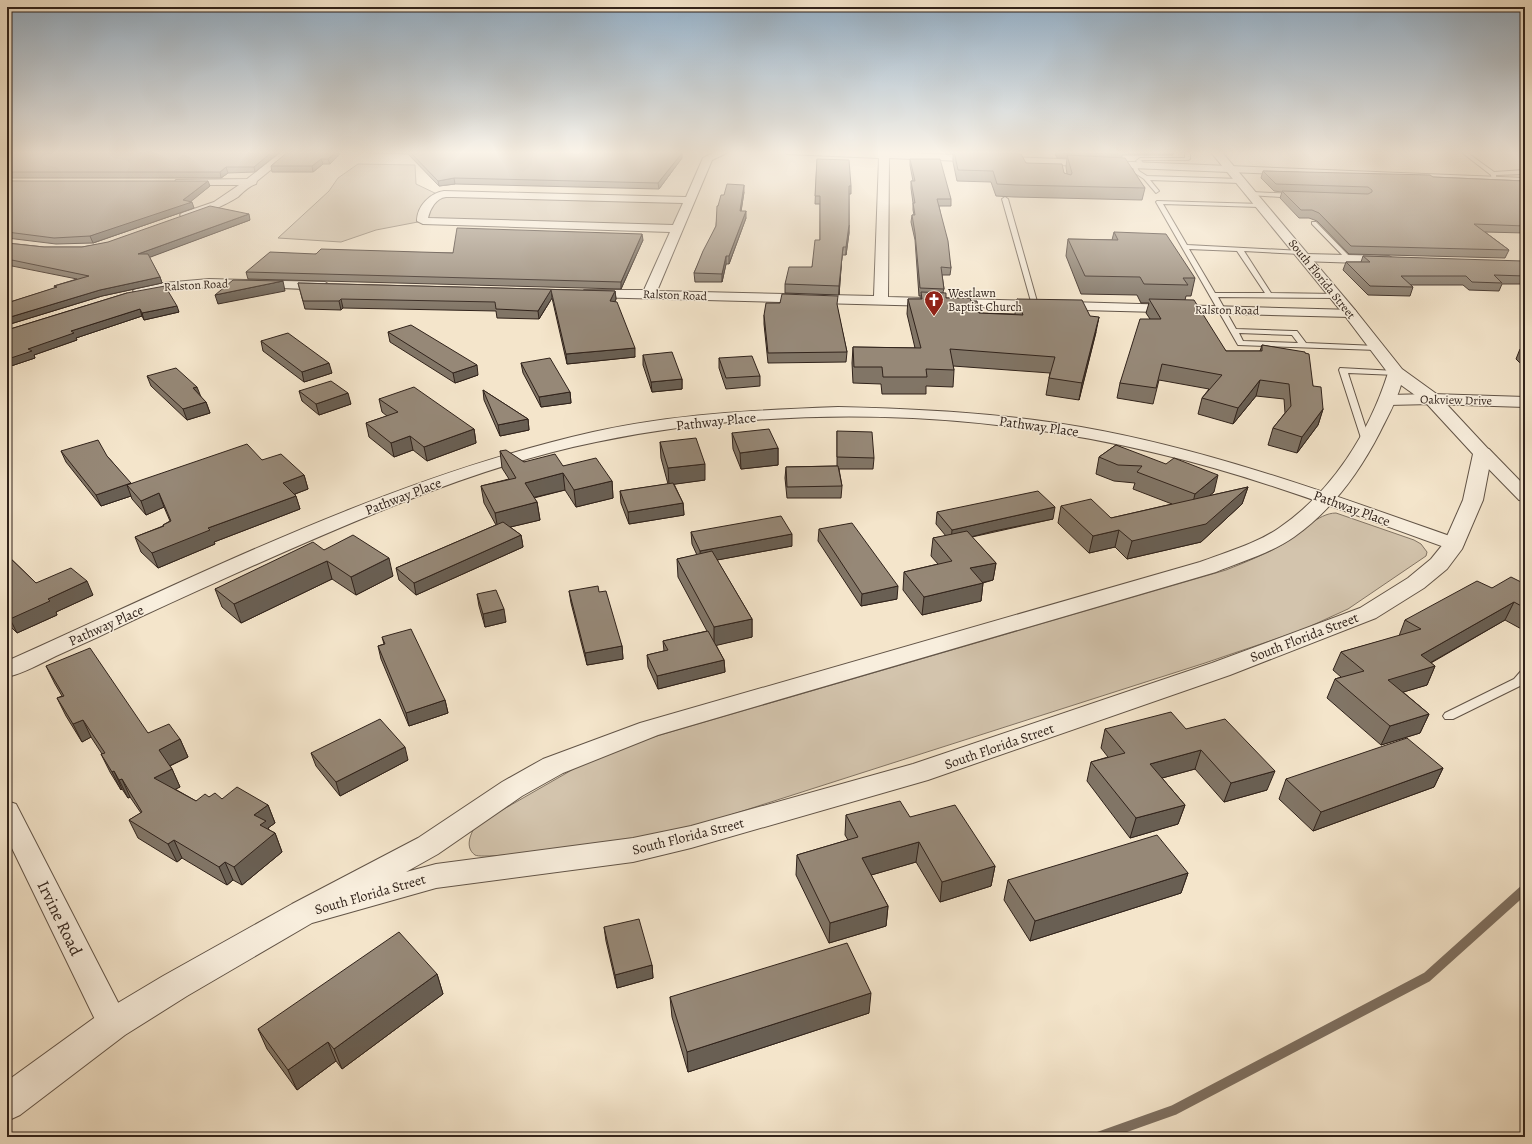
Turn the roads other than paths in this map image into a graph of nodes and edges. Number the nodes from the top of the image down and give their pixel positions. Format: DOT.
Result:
graph roads {
  1 [pos="217,204"];
  2 [pos="430,204"];
  3 [pos="688,204"];
  4 [pos="883,204"];
  5 [pos="1007,204"];
  6 [pos="1159,204"];
  7 [pos="1260,204"];
  8 [pos="174,219"];
  9 [pos="1314,223"];
  10 [pos="677,229"];
  11 [pos="1185,247"];
  12 [pos="1239,250"];
  13 [pos="1302,255"];
  14 [pos="1349,259"];
  15 [pos="1402,261"];
  16 [pos="338,286"];
  17 [pos="577,292"];
  18 [pos="649,294"];
  19 [pos="1214,295"];
  20 [pos="1269,295"];
  21 [pos="124,296"];
  22 [pos="1336,296"];
  23 [pos="881,301"];
  24 [pos="1035,305"];
  25 [pos="1222,310"];
  26 [pos="1350,313"];
  27 [pos="1234,330"];
  28 [pos="1304,345"];
  29 [pos="1377,348"];
  30 [pos="1396,373"];
  31 [pos="1432,399"];
  32 [pos="1388,400"];
  33 [pos="1525,402"];
  34 [pos="1366,440"];
  35 [pos="1483,453"];
  36 [pos="1525,496"];
  37 [pos="1327,498"];
  38 [pos="1454,544"];
  39 [pos="7,670"];
  40 [pos="1525,674"];
  41 [pos="1449,716"];
  42 [pos="7,811"];
  43 [pos="303,913"];
  44 [pos="113,1024"];
  45 [pos="7,1103"];
  1 -- 8 [label="street"];
  2 -- 10 [label="street"];
  3 -- 10 [label="street"];
  4 -- 23 [label="street"];
  5 -- 24 [label="lane"];
  6 -- 11 [label="lane"];
  7 -- 13 [label="street, South Florida Street"];
  9 -- 14 [label="lane"];
  10 -- 18 [label="street"];
  11 -- 12 [label="lane"];
  11 -- 19 [label="lane"];
  12 -- 13 [label="lane"];
  12 -- 20 [label="lane"];
  13 -- 14 [label="street"];
  13 -- 22 [label="street, South Florida Street"];
  14 -- 15 [label="street"];
  16 -- 21 [label="street, Ralston Road"];
  17 -- 18 [label="street, Ralston Road"];
  18 -- 23 [label="street, Ralston Road"];
  19 -- 20 [label="lane"];
  19 -- 25 [label="lane"];
  20 -- 22 [label="lane"];
  22 -- 26 [label="street, South Florida Street"];
  23 -- 24 [label="street, Ralston Road"];
  24 -- 25 [label="street, Ralston Road"];
  25 -- 26 [label="street, Ralston Road"];
  25 -- 27 [label="lane"];
  26 -- 29 [label="street, South Florida Street"];
  27 -- 28 [label="lane"];
  27 -- 28 [label="lane"];
  28 -- 29 [label="lane"];
  29 -- 30 [label="street, South Florida Street"];
  30 -- 31 [label="street, South Florida Street"];
  30 -- 32 [label="street, South Florida Street"];
  30 -- 34 [label="lane"];
  31 -- 32 [label="street, Oakview Drive"];
  31 -- 33 [label="street, Oakview Drive"];
  31 -- 35 [label="street, South Florida Street"];
  32 -- 34 [label="street, South Florida Street"];
  34 -- 37 [label="street, South Florida Street"];
  35 -- 36 [label="street"];
  35 -- 38 [label="street, South Florida Street"];
  37 -- 38 [label="street, Pathway Place"];
  37 -- 39 [label="street, Pathway Place"];
  37 -- 43 [label="street, South Florida Street"];
  38 -- 43 [label="street, South Florida Street"];
  40 -- 41 [label="lane"];
  42 -- 44 [label="street, Irvine Road"];
  43 -- 44 [label="street, South Florida Street"];
  44 -- 45 [label="street, South Florida Street"];
}
